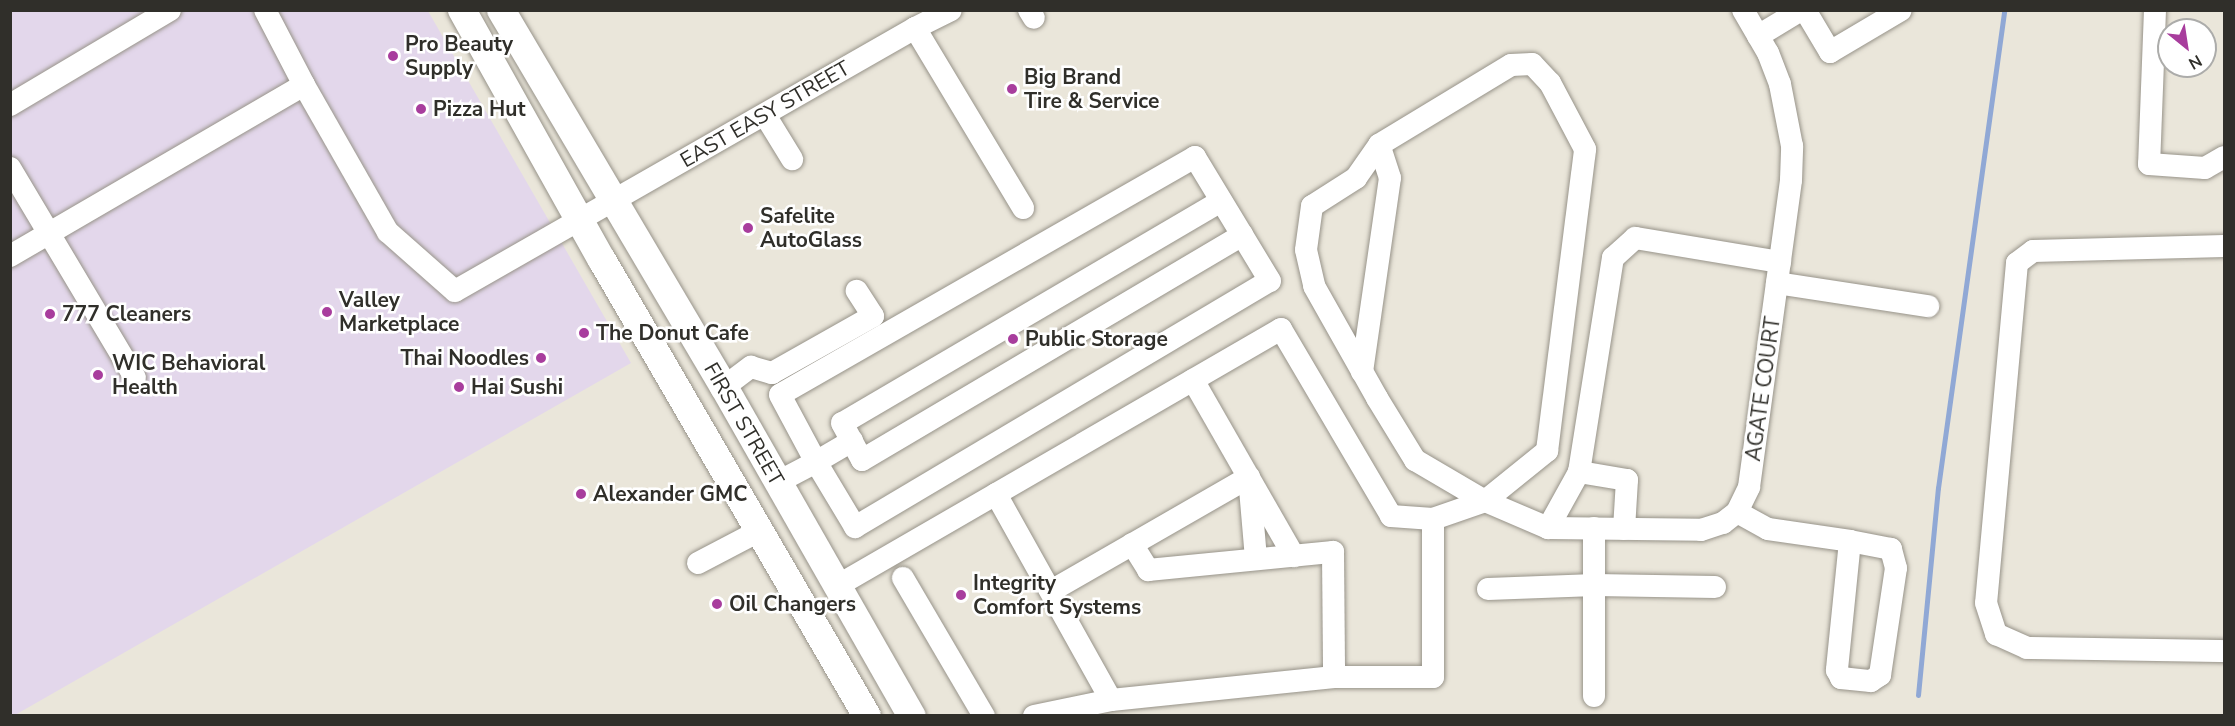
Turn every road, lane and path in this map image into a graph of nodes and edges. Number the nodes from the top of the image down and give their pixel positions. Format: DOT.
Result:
graph roads {
  1 [pos="170,10"];
  2 [pos="265,10"];
  3 [pos="462,10"];
  4 [pos="501,10"];
  5 [pos="951,10"];
  6 [pos="1743,10"];
  7 [pos="1803,10"];
  8 [pos="1901,10"];
  9 [pos="2155,10"];
  10 [pos="915,28"];
  11 [pos="1758,36"];
  12 [pos="304,85"];
  13 [pos="10,105"];
  14 [pos="765,115"];
  15 [pos="1379,145"];
  16 [pos="2224,157"];
  17 [pos="792,159"];
  18 [pos="10,168"];
  19 [pos="614,201"];
  20 [pos="1221,201"];
  21 [pos="1023,208"];
  22 [pos="580,221"];
  23 [pos="49,234"];
  24 [pos="1242,235"];
  25 [pos="2224,246"];
  26 [pos="10,256"];
  27 [pos="1779,273"];
  28 [pos="857,291"];
  29 [pos="1928,306"];
  30 [pos="1362,372"];
  31 [pos="135,378"];
  32 [pos="1193,380"];
  33 [pos="724,387"];
  34 [pos="852,441"];
  35 [pos="816,462"];
  36 [pos="1579,472"];
  37 [pos="1249,477"];
  38 [pos="778,483"];
  39 [pos="996,494"];
  40 [pos="1485,501"];
  41 [pos="1737,512"];
  42 [pos="1433,519"];
  43 [pos="1548,528"];
  44 [pos="1594,528"];
  45 [pos="1624,529"];
  46 [pos="759,531"];
  47 [pos="1850,541"];
  48 [pos="1132,544"];
  49 [pos="1294,556"];
  50 [pos="1256,560"];
  51 [pos="698,563"];
  52 [pos="903,578"];
  53 [pos="1595,585"];
  54 [pos="837,586"];
  55 [pos="1716,587"];
  56 [pos="1488,589"];
  57 [pos="1051,591"];
  58 [pos="2224,651"];
  59 [pos="1334,677"];
  60 [pos="1594,696"];
  61 [pos="1111,700"];
  62 [pos="867,716"];
  63 [pos="912,716"];
  64 [pos="984,716"];
  65 [pos="1034,716"];
  1 -- 13 [label="street"];
  2 -- 12 [label="street"];
  3 -- 22 [label="main road, FIRST STREET"];
  4 -- 19 [label="main road, FIRST STREET"];
  5 -- 10 [label="street, EAST EASY STREET"];
  6 -- 11 [label="street, AGATE COURT"];
  7 -- 8 [label="street"];
  7 -- 11 [label="street"];
  9 -- 16 [label="street"];
  10 -- 14 [label="street, EAST EASY STREET"];
  10 -- 21 [label="street"];
  11 -- 27 [label="street, AGATE COURT"];
  12 -- 22 [label="street, EAST EASY STREET"];
  12 -- 23 [label="street"];
  14 -- 17 [label="street"];
  14 -- 19 [label="street, EAST EASY STREET"];
  15 -- 30 [label="street"];
  15 -- 30 [label="street"];
  15 -- 40 [label="street"];
  18 -- 23 [label="street"];
  19 -- 22 [label="street, EAST EASY STREET"];
  19 -- 33 [label="main road, FIRST STREET"];
  20 -- 24 [label="street"];
  20 -- 34 [label="street"];
  20 -- 35 [label="street"];
  22 -- 46 [label="main road, FIRST STREET"];
  23 -- 26 [label="street"];
  23 -- 31 [label="street"];
  24 -- 34 [label="street"];
  24 -- 35 [label="street"];
  25 -- 58 [label="street"];
  27 -- 29 [label="street"];
  27 -- 36 [label="street"];
  27 -- 41 [label="street, AGATE COURT"];
  28 -- 33 [label="street"];
  30 -- 40 [label="street"];
  32 -- 37 [label="street"];
  32 -- 39 [label="street"];
  32 -- 42 [label="street"];
  33 -- 38 [label="main road, FIRST STREET"];
  34 -- 35 [label="street"];
  35 -- 38 [label="street"];
  36 -- 43 [label="street"];
  36 -- 45 [label="street"];
  37 -- 48 [label="street"];
  37 -- 49 [label="street"];
  37 -- 50 [label="street"];
  38 -- 54 [label="main road, FIRST STREET"];
  39 -- 54 [label="street"];
  39 -- 57 [label="street"];
  40 -- 42 [label="street"];
  40 -- 43 [label="street"];
  41 -- 45 [label="street"];
  41 -- 47 [label="street"];
  42 -- 59 [label="street"];
  43 -- 44 [label="street"];
  44 -- 45 [label="street"];
  44 -- 53 [label="street"];
  46 -- 51 [label="street"];
  46 -- 62 [label="main road, FIRST STREET"];
  47 -- 47 [label="street"];
  48 -- 50 [label="street"];
  48 -- 57 [label="street"];
  49 -- 50 [label="street"];
  49 -- 59 [label="street"];
  52 -- 64 [label="street"];
  53 -- 55 [label="street"];
  53 -- 56 [label="street"];
  53 -- 60 [label="street"];
  54 -- 63 [label="main road, FIRST STREET"];
  57 -- 61 [label="street"];
  59 -- 61 [label="street"];
  61 -- 65 [label="street"];
}
